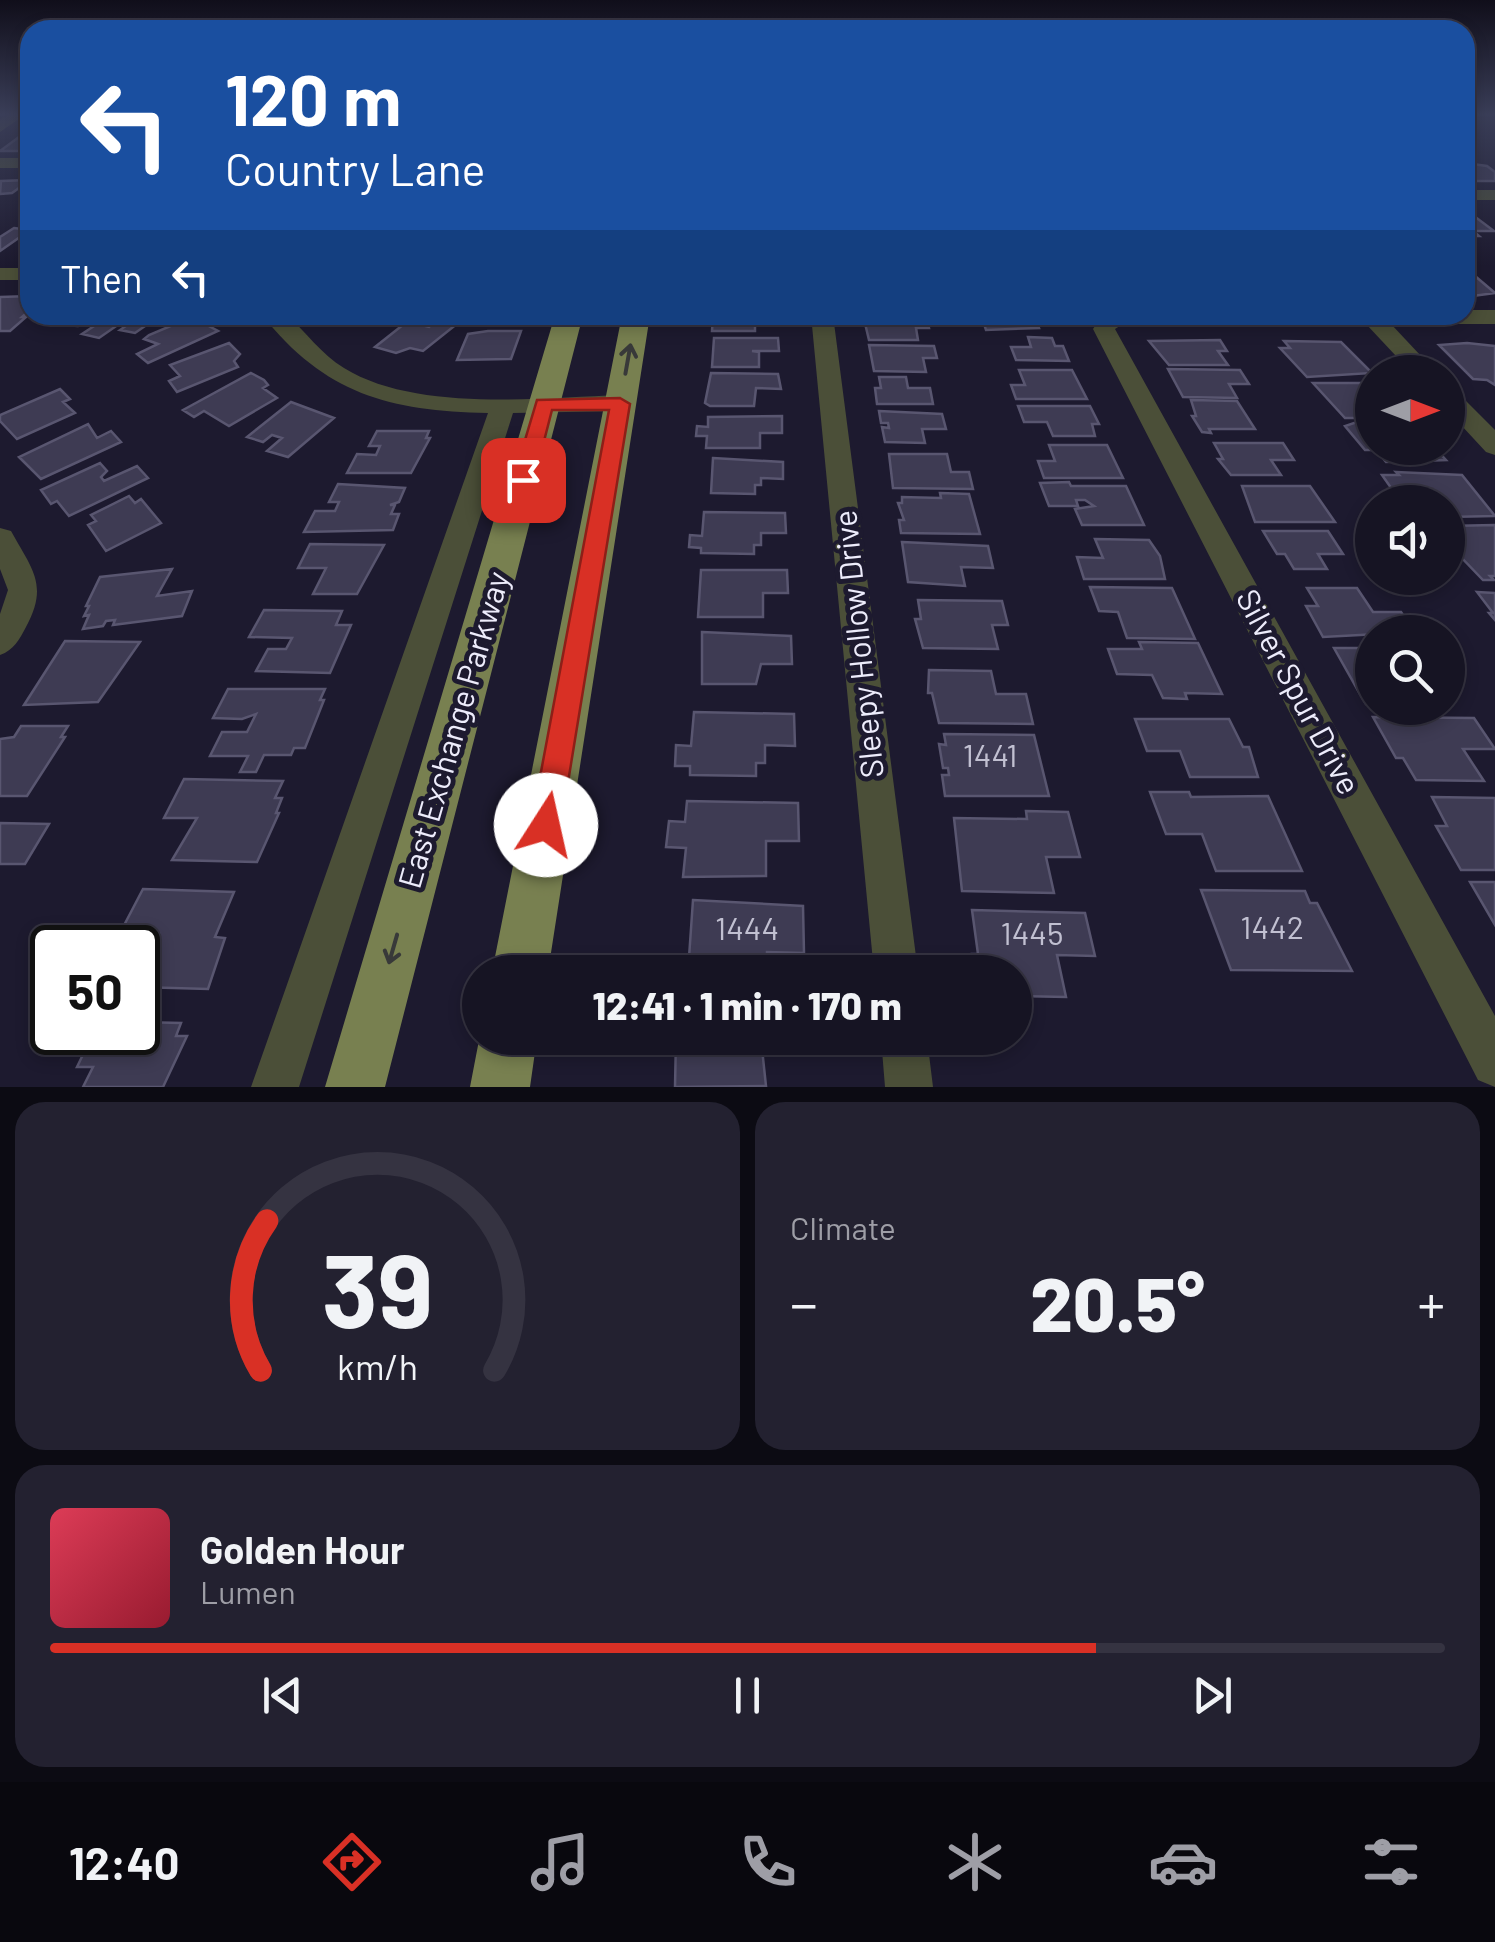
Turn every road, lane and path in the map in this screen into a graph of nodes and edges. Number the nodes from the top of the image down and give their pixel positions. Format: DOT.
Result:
graph roads {
  1 [pos="285,325"];
  2 [pos="564,325"];
  3 [pos="634,325"];
  4 [pos="823,325"];
  5 [pos="1105,325"];
  6 [pos="1379,325"];
  7 [pos="1408,355"];
  8 [pos="620,404"];
  9 [pos="524,405"];
  10 [pos="1465,415"];
  11 [pos="1495,446"];
  12 [pos="0,540"];
  13 [pos="0,641"];
  14 [pos="523,955"];
  15 [pos="894,955"];
  16 [pos="505,1055"];
  17 [pos="906,1055"];
  18 [pos="1495,1063"];
  19 [pos="275,1087"];
  20 [pos="355,1087"];
  21 [pos="500,1087"];
  22 [pos="909,1087"];
  1 -- 9 [label="street"];
  2 -- 9 [label="main road, East Exchange Parkway"];
  8 -- 3 [label="main road, one-way"];
  4 -- 15 [label="street, Sleepy Hollow Drive"];
  5 -- 18 [label="street, Silver Spur Drive"];
  6 -- 7 [label="street"];
  8 -- 9 [label="street"];
  8 -- 14 [label="main road"];
  9 -- 19 [label="street, East Exchange Parkway"];
  9 -- 20 [label="main road, East Exchange Parkway, one-way"];
  10 -- 11 [label="street"];
  12 -- 13 [label="street"];
  16 -- 21 [label="main road"];
  17 -- 22 [label="street"];
}
